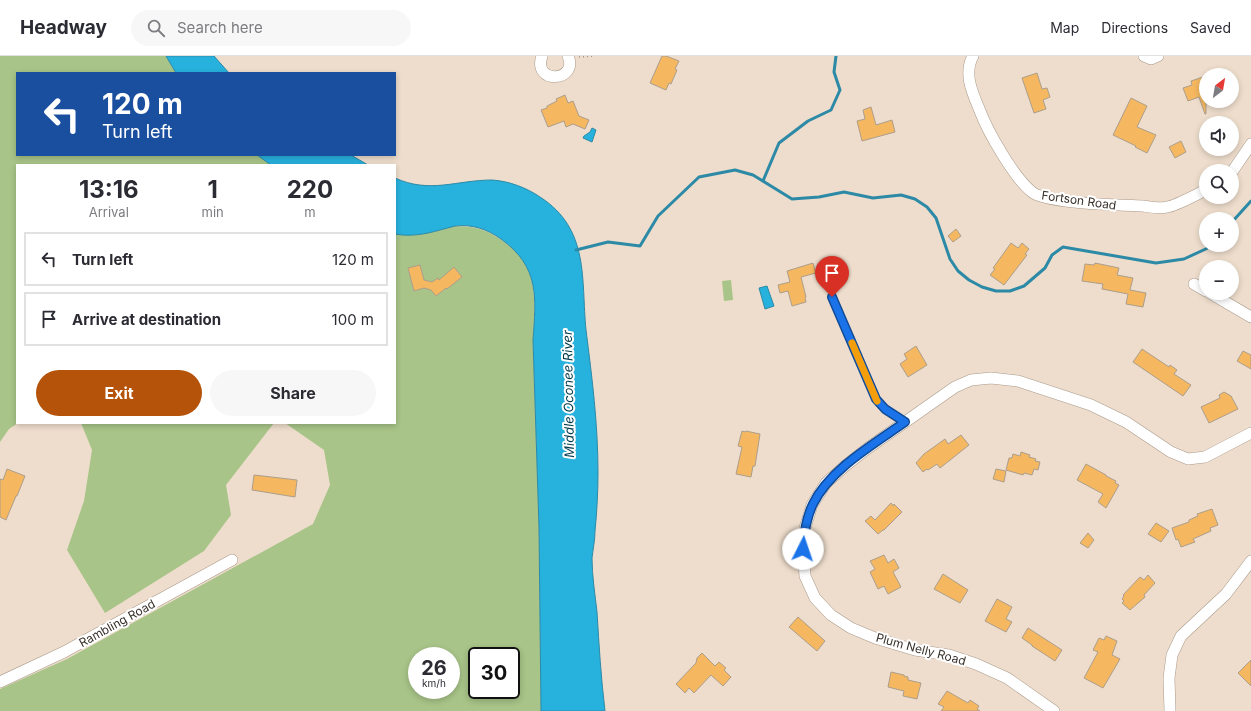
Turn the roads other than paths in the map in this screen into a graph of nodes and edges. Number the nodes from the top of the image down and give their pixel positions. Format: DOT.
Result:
graph roads {
  1 [pos="542,56"];
  2 [pos="973,56"];
  3 [pos="1144,56"];
  4 [pos="1158,56"];
  5 [pos="571,57"];
  6 [pos="1251,144"];
  7 [pos="1237,164"];
  8 [pos="1199,193"];
  9 [pos="826,283"];
  10 [pos="1194,284"];
  11 [pos="1199,287"];
  12 [pos="1222,300"];
  13 [pos="1251,317"];
  14 [pos="905,422"];
  15 [pos="1251,433"];
  16 [pos="232,560"];
  17 [pos="1251,561"];
  18 [pos="0,682"];
  19 [pos="1054,711"];
  20 [pos="1170,711"];
  1 -- 5 [label="street"];
  2 -- 8 [label="street, Fortson Road"];
  3 -- 4 [label="street"];
  6 -- 7 [label="street"];
  9 -- 14 [label="lane"];
  10 -- 11 [label="street"];
  12 -- 13 [label="street"];
  14 -- 15 [label="street, Plum Nelly Road"];
  14 -- 19 [label="street, Plum Nelly Road"];
  16 -- 18 [label="street, Rambling Road"];
  17 -- 20 [label="street"];
}
